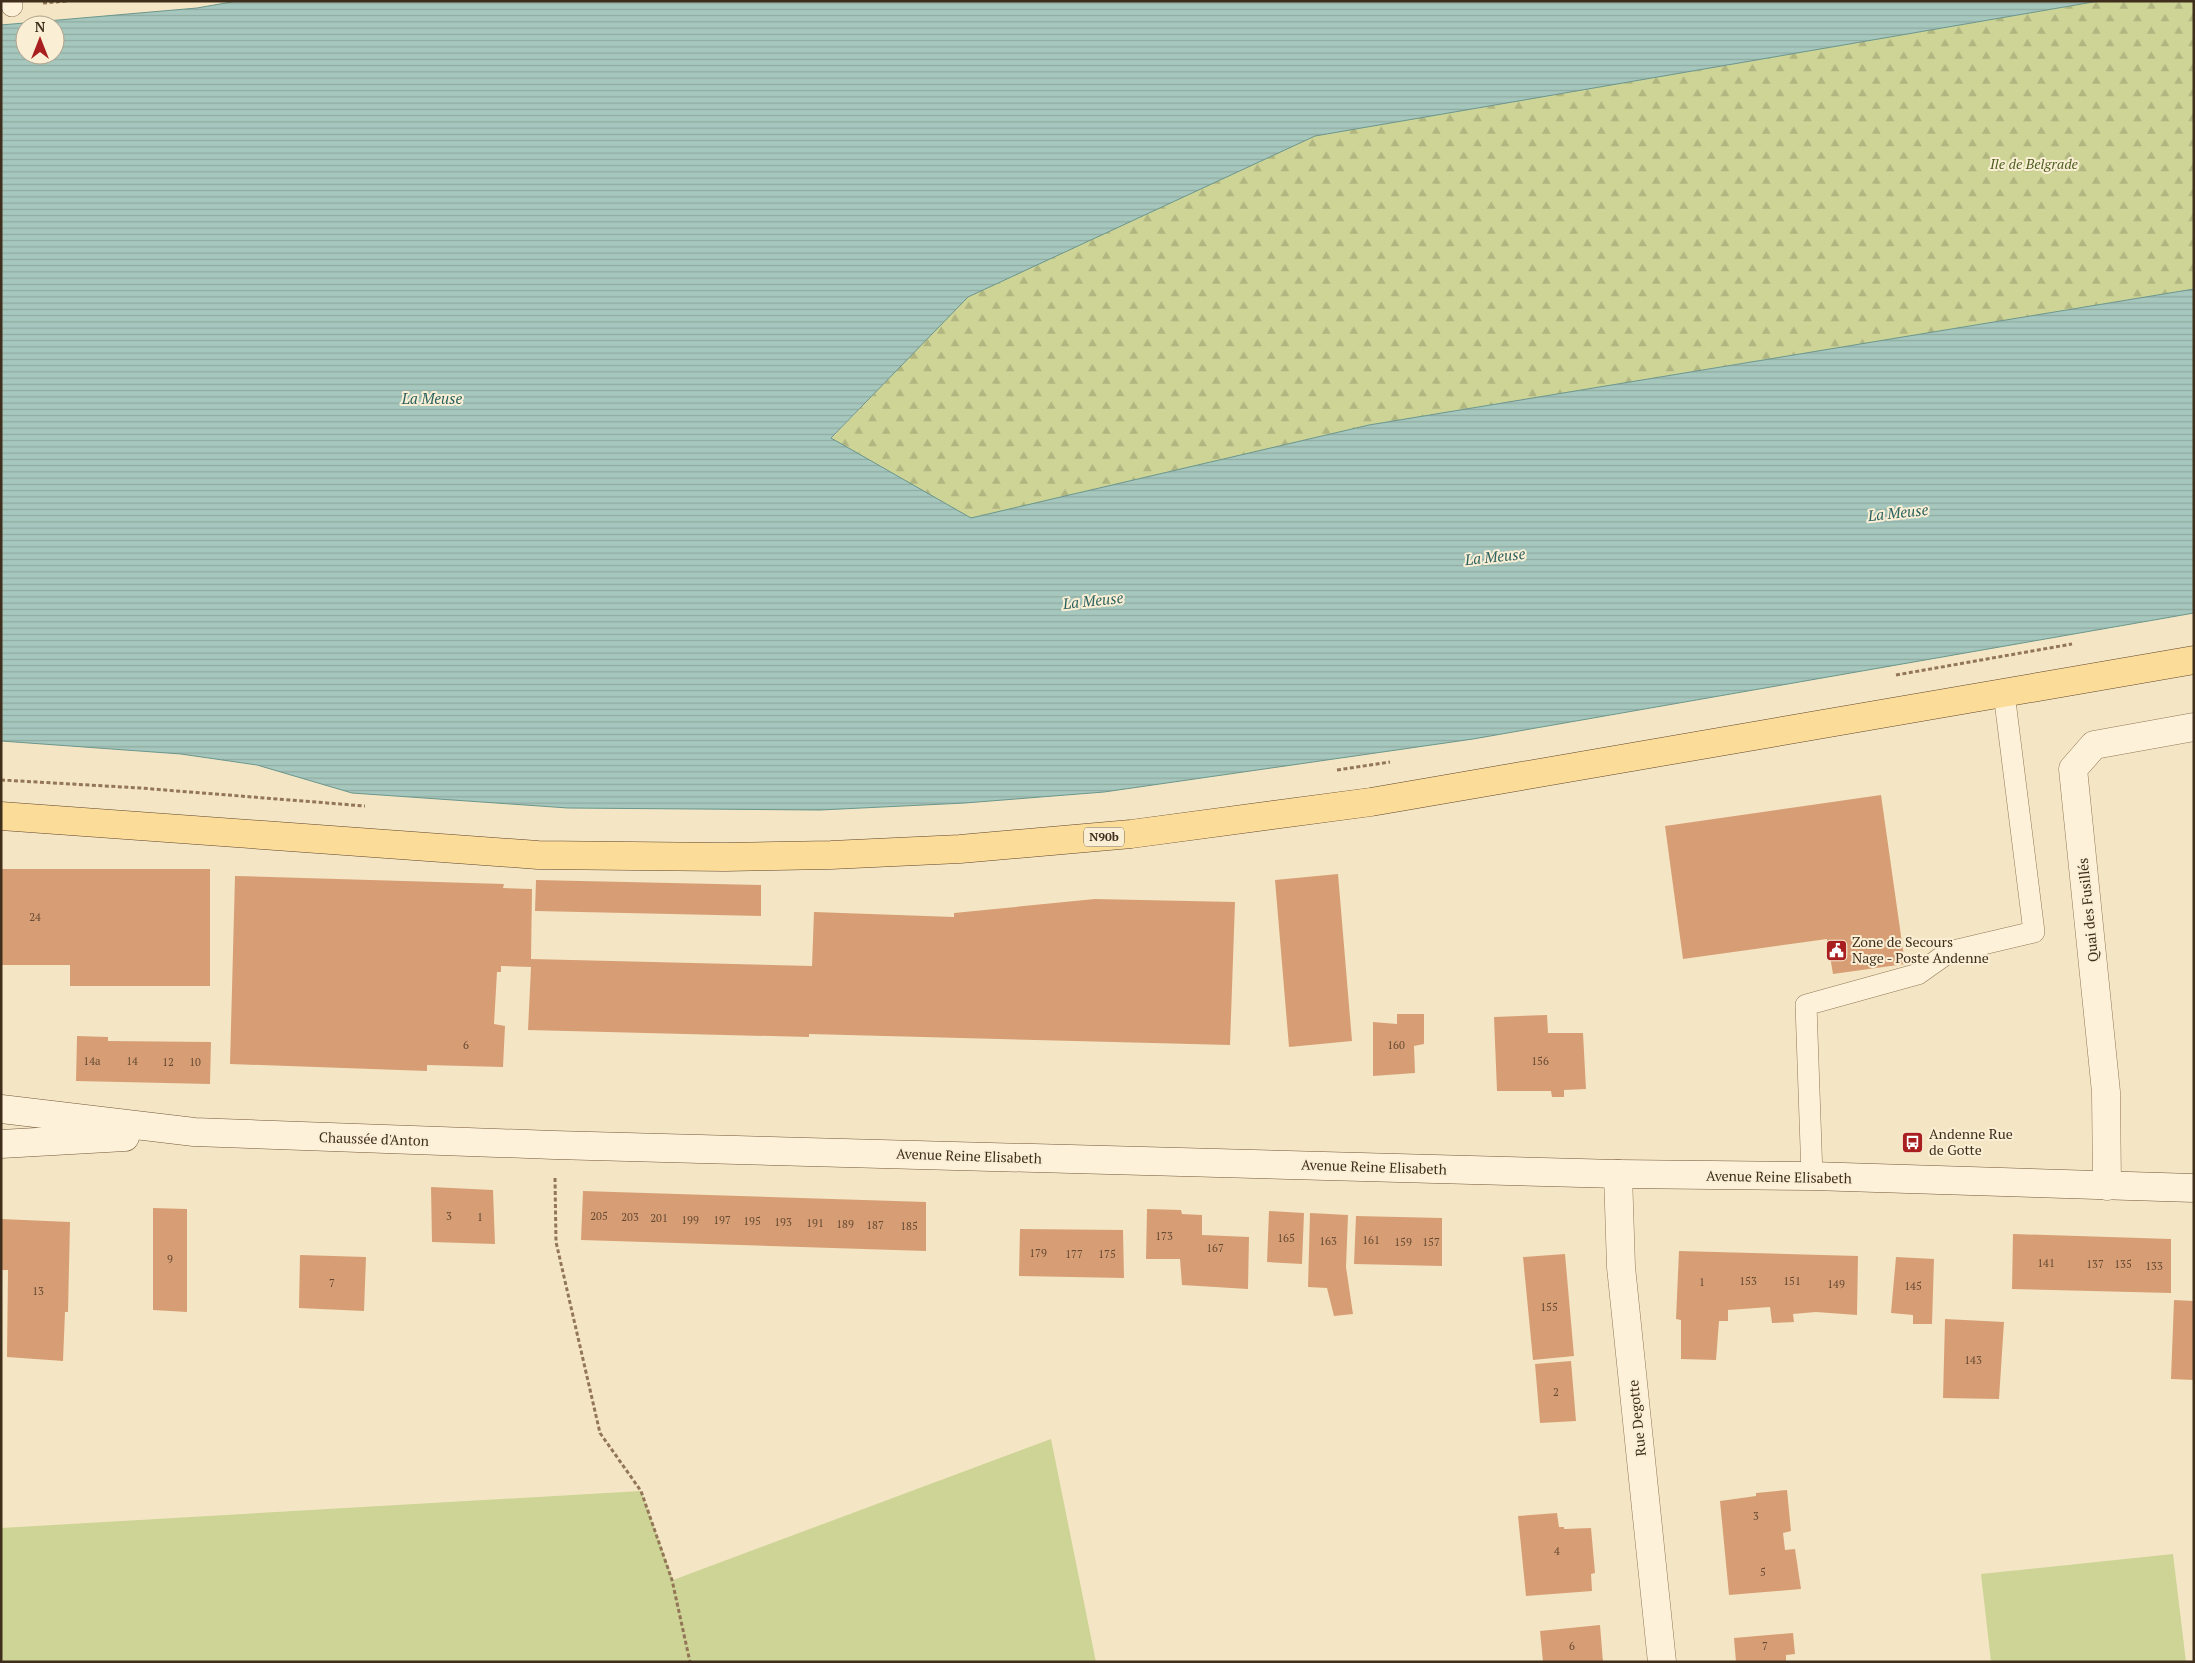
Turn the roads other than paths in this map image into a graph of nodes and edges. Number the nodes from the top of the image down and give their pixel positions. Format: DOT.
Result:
graph roads {
  1 [pos="2194,660"];
  2 [pos="2004,693"];
  3 [pos="2194,727"];
  4 [pos="1,816"];
  5 [pos="1,1109"];
  6 [pos="194,1132"];
  7 [pos="1,1144"];
  8 [pos="554,1145"];
  9 [pos="1618,1174"];
  10 [pos="1812,1176"];
  11 [pos="2107,1186"];
  12 [pos="2194,1188"];
  13 [pos="1662,1662"];
  1 -- 2 [label="main road, N90b"];
  2 -- 4 [label="main road, N90b"];
  2 -- 10 [label="lane"];
  3 -- 11 [label="main road, Quai des Fusillés"];
  5 -- 6 [label="main road, Chaussée d'Anton"];
  6 -- 7 [label="main road, Chaussée d'Anton"];
  6 -- 8 [label="main road, Chaussée d'Anton"];
  8 -- 9 [label="main road, Avenue Reine Elisabeth"];
  9 -- 10 [label="main road, Avenue Reine Elisabeth"];
  9 -- 13 [label="main road, Rue Degotte"];
  10 -- 11 [label="main road, Avenue Reine Elisabeth"];
  11 -- 12 [label="main road, Avenue Reine Elisabeth"];
}
